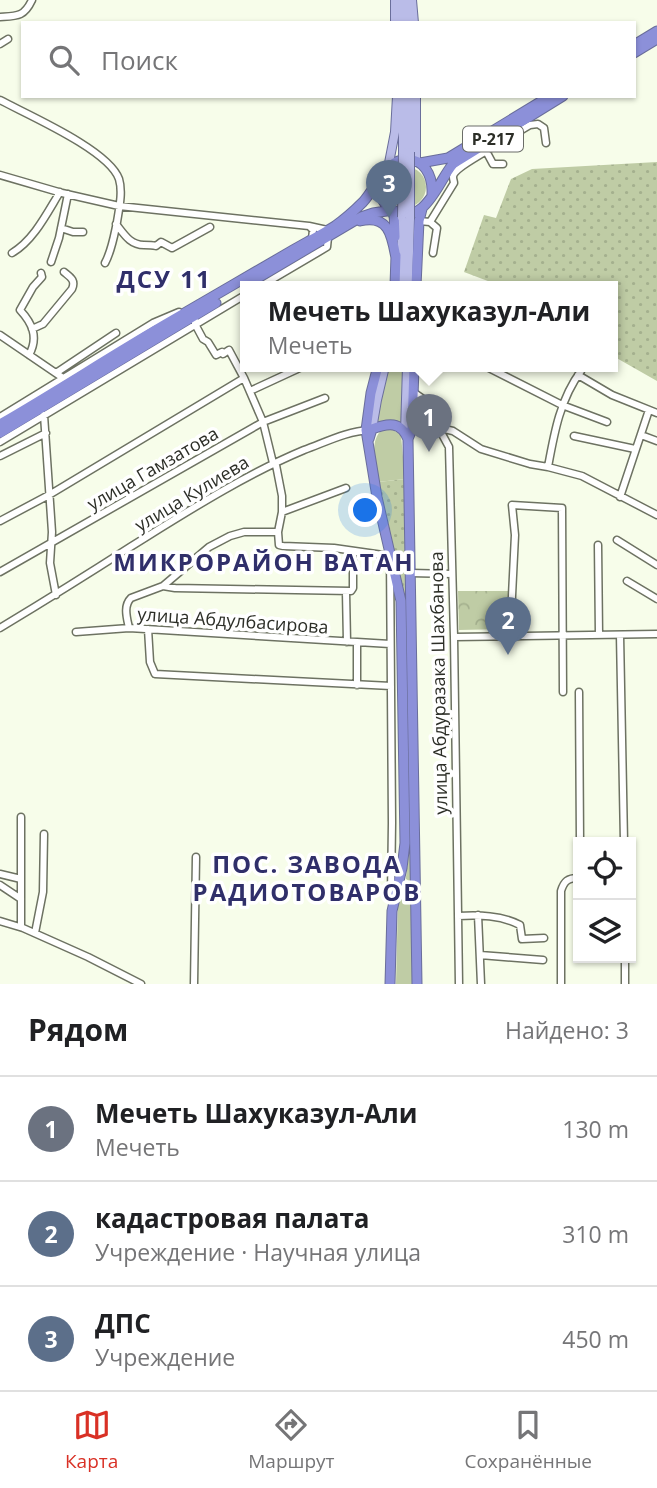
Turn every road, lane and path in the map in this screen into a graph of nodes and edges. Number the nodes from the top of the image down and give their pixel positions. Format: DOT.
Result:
graph roads {
  1 [pos="32,0"];
  2 [pos="397,0"];
  3 [pos="409,0"];
  4 [pos="0,17"];
  5 [pos="395,21"];
  6 [pos="401,21"];
  7 [pos="408,21"];
  8 [pos="414,21"];
  9 [pos="657,31"];
  10 [pos="8,39"];
  11 [pos="657,39"];
  12 [pos="0,44"];
  13 [pos="636,44"];
  14 [pos="636,52"];
  15 [pos="397,98"];
  16 [pos="403,98"];
  17 [pos="410,98"];
  18 [pos="416,98"];
  19 [pos="547,98"];
  20 [pos="560,98"];
  21 [pos="0,100"];
  22 [pos="545,143"];
  23 [pos="486,151"];
  24 [pos="407,152"];
  25 [pos="418,162"];
  26 [pos="493,164"];
  27 [pos="503,164"];
  28 [pos="388,168"];
  29 [pos="489,172"];
  30 [pos="0,175"];
  31 [pos="379,181"];
  32 [pos="64,193"];
  33 [pos="432,194"];
  34 [pos="119,208"];
  35 [pos="422,209"];
  36 [pos="403,215"];
  37 [pos="430,222"];
  38 [pos="116,224"];
  39 [pos="309,226"];
  40 [pos="210,227"];
  41 [pos="345,227"];
  42 [pos="61,228"];
  43 [pos="83,232"];
  44 [pos="328,233"];
  45 [pos="312,239"];
  46 [pos="12,253"];
  47 [pos="433,253"];
  48 [pos="396,258"];
  49 [pos="51,262"];
  50 [pos="105,263"];
  51 [pos="64,272"];
  52 [pos="41,273"];
  53 [pos="248,281"];
  54 [pos="251,281"];
  55 [pos="269,281"];
  56 [pos="395,281"];
  57 [pos="401,281"];
  58 [pos="408,281"];
  59 [pos="416,281"];
  60 [pos="240,286"];
  61 [pos="240,288"];
  62 [pos="240,297"];
  63 [pos="194,316"];
  64 [pos="32,329"];
  65 [pos="116,333"];
  66 [pos="0,335"];
  67 [pos="29,355"];
  68 [pos="240,370"];
  69 [pos="241,372"];
  70 [pos="291,372"];
  71 [pos="377,372"];
  72 [pos="384,372"];
  73 [pos="407,372"];
  74 [pos="414,372"];
  75 [pos="497,372"];
  76 [pos="578,374"];
  77 [pos="60,376"];
  78 [pos="244,377"];
  79 [pos="250,391"];
  80 [pos="413,392"];
  81 [pos="325,398"];
  82 [pos="562,405"];
  83 [pos="649,410"];
  84 [pos="657,413"];
  85 [pos="44,415"];
  86 [pos="0,417"];
  87 [pos="263,422"];
  88 [pos="607,422"];
  89 [pos="0,424"];
  90 [pos="439,428"];
  91 [pos="369,430"];
  92 [pos="0,433"];
  93 [pos="46,433"];
  94 [pos="409,433"];
  95 [pos="641,435"];
  96 [pos="575,436"];
  97 [pos="657,441"];
  98 [pos="0,442"];
  99 [pos="635,449"];
  100 [pos="0,456"];
  101 [pos="273,463"];
  102 [pos="548,467"];
  103 [pos="346,488"];
  104 [pos="49,495"];
  105 [pos="620,497"];
  106 [pos="282,512"];
  107 [pos="657,515"];
  108 [pos="0,521"];
  109 [pos="278,532"];
  110 [pos="617,540"];
  111 [pos="50,544"];
  112 [pos="598,545"];
  113 [pos="353,551"];
  114 [pos="390,555"];
  115 [pos="657,565"];
  116 [pos="0,572"];
  117 [pos="411,573"];
  118 [pos="452,574"];
  119 [pos="627,581"];
  120 [pos="163,586"];
  121 [pos="346,592"];
  122 [pos="56,595"];
  123 [pos="657,599"];
  124 [pos="0,628"];
  125 [pos="129,628"];
  126 [pos="148,629"];
  127 [pos="76,632"];
  128 [pos="657,634"];
  129 [pos="563,635"];
  130 [pos="598,635"];
  131 [pos="620,635"];
  132 [pos="510,636"];
  133 [pos="454,637"];
  134 [pos="401,641"];
  135 [pos="412,641"];
  136 [pos="347,642"];
  137 [pos="357,643"];
  138 [pos="390,644"];
  139 [pos="357,685"];
  140 [pos="391,686"];
  141 [pos="563,692"];
  142 [pos="579,692"];
  143 [pos="391,703"];
  144 [pos="402,703"];
  145 [pos="391,760"];
  146 [pos="403,760"];
  147 [pos="21,817"];
  148 [pos="44,834"];
  149 [pos="580,837"];
  150 [pos="624,837"];
  151 [pos="196,857"];
  152 [pos="402,868"];
  153 [pos="416,871"];
  154 [pos="0,874"];
  155 [pos="573,878"];
  156 [pos="21,879"];
  157 [pos="0,885"];
  158 [pos="396,893"];
  159 [pos="21,899"];
  160 [pos="416,900"];
  161 [pos="478,915"];
  162 [pos="458,916"];
  163 [pos="1,921"];
  164 [pos="21,927"];
  165 [pos="34,933"];
  166 [pos="544,938"];
  167 [pos="480,955"];
  168 [pos="543,960"];
  169 [pos="625,963"];
  170 [pos="141,984"];
  171 [pos="194,984"];
  172 [pos="390,984"];
  173 [pos="417,984"];
  174 [pos="459,984"];
  175 [pos="481,984"];
  176 [pos="561,984"];
  177 [pos="625,984"];
  1 -- 4 [label="street"];
  2 -- 5 [label="main road"];
  2 -- 6 [label="main road"];
  3 -- 7 [label="main road"];
  3 -- 8 [label="main road"];
  9 -- 13 [label="highway"];
  10 -- 12 [label="street"];
  11 -- 14 [label="highway"];
  15 -- 28 [label="main road"];
  16 -- 24 [label="main road"];
  17 -- 24 [label="main road"];
  18 -- 25 [label="main road"];
  19 -- 25 [label="highway, Р-217"];
  20 -- 33 [label="highway, Р-217"];
  21 -- 34 [label="street"];
  22 -- 23 [label="street"];
  23 -- 26 [label="street"];
  23 -- 37 [label="street"];
  24 -- 36 [label="main road, bridge"];
  25 -- 28 [label="highway, Р-217"];
  25 -- 33 [label="highway"];
  26 -- 27 [label="street"];
  26 -- 29 [label="street"];
  28 -- 31 [label="highway"];
  30 -- 32 [label="street"];
  31 -- 36 [label="highway"];
  31 -- 44 [label="highway"];
  32 -- 34 [label="street"];
  32 -- 42 [label="street"];
  32 -- 46 [label="street"];
  33 -- 35 [label="highway, Р-217"];
  34 -- 38 [label="street"];
  34 -- 39 [label="street"];
  35 -- 36 [label="highway"];
  35 -- 36 [label="highway"];
  36 -- 37 [label="street"];
  36 -- 41 [label="highway"];
  36 -- 48 [label="highway"];
  36 -- 57 [label="main road"];
  36 -- 58 [label="main road"];
  36 -- 59 [label="highway"];
  37 -- 47 [label="street"];
  38 -- 40 [label="street"];
  38 -- 50 [label="street"];
  39 -- 44 [label="street"];
  39 -- 45 [label="street"];
  41 -- 44 [label="highway"];
  41 -- 48 [label="highway"];
  42 -- 43 [label="street"];
  42 -- 49 [label="street"];
  44 -- 45 [label="highway"];
  44 -- 54 [label="highway"];
  44 -- 55 [label="street"];
  45 -- 53 [label="highway"];
  48 -- 56 [label="highway"];
  51 -- 64 [label="street"];
  52 -- 64 [label="street"];
  60 -- 63 [label="highway"];
  61 -- 63 [label="highway"];
  62 -- 63 [label="street"];
  63 -- 68 [label="street"];
  63 -- 77 [label="street"];
  63 -- 85 [label="street"];
  63 -- 89 [label="highway"];
  63 -- 92 [label="highway"];
  64 -- 67 [label="street"];
  65 -- 77 [label="street"];
  66 -- 67 [label="street"];
  67 -- 77 [label="street"];
  69 -- 78 [label="street"];
  70 -- 79 [label="street"];
  71 -- 91 [label="highway"];
  72 -- 91 [label="main road"];
  73 -- 94 [label="main road"];
  74 -- 80 [label="highway"];
  75 -- 82 [label="street"];
  76 -- 82 [label="street"];
  76 -- 83 [label="street"];
  77 -- 86 [label="street"];
  78 -- 79 [label="street"];
  78 -- 104 [label="street"];
  79 -- 87 [label="street"];
  80 -- 90 [label="street, улица Абдуразака Шахбанова"];
  80 -- 94 [label="highway"];
  81 -- 87 [label="street, улица Гамзатова"];
  82 -- 88 [label="street"];
  82 -- 102 [label="street"];
  83 -- 84 [label="street"];
  83 -- 95 [label="street"];
  85 -- 93 [label="street"];
  85 -- 98 [label="street"];
  87 -- 101 [label="street"];
  87 -- 111 [label="street, улица Гамзатова"];
  90 -- 94 [label="street"];
  90 -- 102 [label="street"];
  90 -- 118 [label="street, улица Абдуразака Шахбанова"];
  91 -- 94 [label="highway"];
  91 -- 101 [label="street, улица Кулиева"];
  91 -- 114 [label="highway"];
  93 -- 100 [label="street"];
  93 -- 104 [label="street"];
  94 -- 117 [label="highway"];
  95 -- 97 [label="street"];
  95 -- 99 [label="street"];
  96 -- 99 [label="street"];
  99 -- 105 [label="street"];
  101 -- 106 [label="street"];
  101 -- 122 [label="street, улица Кулиева"];
  102 -- 105 [label="street"];
  103 -- 106 [label="street"];
  104 -- 108 [label="street"];
  104 -- 111 [label="street"];
  105 -- 107 [label="street"];
  106 -- 109 [label="street"];
  109 -- 113 [label="street"];
  109 -- 120 [label="street"];
  110 -- 115 [label="street"];
  111 -- 116 [label="street, улица Гамзатова"];
  111 -- 122 [label="street"];
  112 -- 130 [label="street"];
  113 -- 114 [label="street"];
  113 -- 121 [label="street"];
  114 -- 134 [label="highway"];
  114 -- 138 [label="street"];
  117 -- 118 [label="street"];
  117 -- 135 [label="highway"];
  118 -- 133 [label="street, улица Абдуразака Шахбанова"];
  119 -- 123 [label="street"];
  120 -- 121 [label="street"];
  120 -- 125 [label="street"];
  121 -- 136 [label="street"];
  122 -- 124 [label="street, улица Кулиева"];
  125 -- 126 [label="street, улица Абдулбасирова"];
  125 -- 127 [label="street, улица Абдулбасирова"];
  126 -- 136 [label="street, улица Абдулбасирова"];
  126 -- 139 [label="street"];
  128 -- 131 [label="street"];
  129 -- 130 [label="street"];
  129 -- 132 [label="street"];
  129 -- 132 [label="street"];
  129 -- 141 [label="street"];
  130 -- 131 [label="street"];
  131 -- 150 [label="street"];
  132 -- 133 [label="street"];
  133 -- 162 [label="street, улица Абдуразака Шахбанова"];
  134 -- 135 [label="highway"];
  134 -- 144 [label="highway"];
  135 -- 153 [label="highway"];
  136 -- 137 [label="street, улица Абдулбасирова"];
  137 -- 138 [label="street, улица Абдулбасирова"];
  137 -- 139 [label="street"];
  138 -- 140 [label="street"];
  139 -- 140 [label="street"];
  140 -- 143 [label="street"];
  142 -- 149 [label="street"];
  143 -- 144 [label="street"];
  143 -- 145 [label="street"];
  144 -- 146 [label="highway"];
  145 -- 146 [label="street"];
  145 -- 158 [label="street"];
  146 -- 152 [label="highway"];
  147 -- 156 [label="street"];
  148 -- 165 [label="street"];
  151 -- 171 [label="street"];
  152 -- 153 [label="highway"];
  152 -- 158 [label="highway"];
  153 -- 160 [label="highway"];
  154 -- 156 [label="street"];
  155 -- 176 [label="street"];
  156 -- 159 [label="street"];
  157 -- 159 [label="street"];
  158 -- 160 [label="highway"];
  158 -- 172 [label="highway"];
  159 -- 164 [label="street"];
  160 -- 173 [label="highway"];
  161 -- 162 [label="street"];
  161 -- 166 [label="street"];
  161 -- 167 [label="street"];
  162 -- 174 [label="street, улица Абдуразака Шахбанова"];
  163 -- 164 [label="street"];
  164 -- 165 [label="street"];
  165 -- 170 [label="street"];
  167 -- 168 [label="street"];
  167 -- 175 [label="street"];
  169 -- 177 [label="street"];
}
